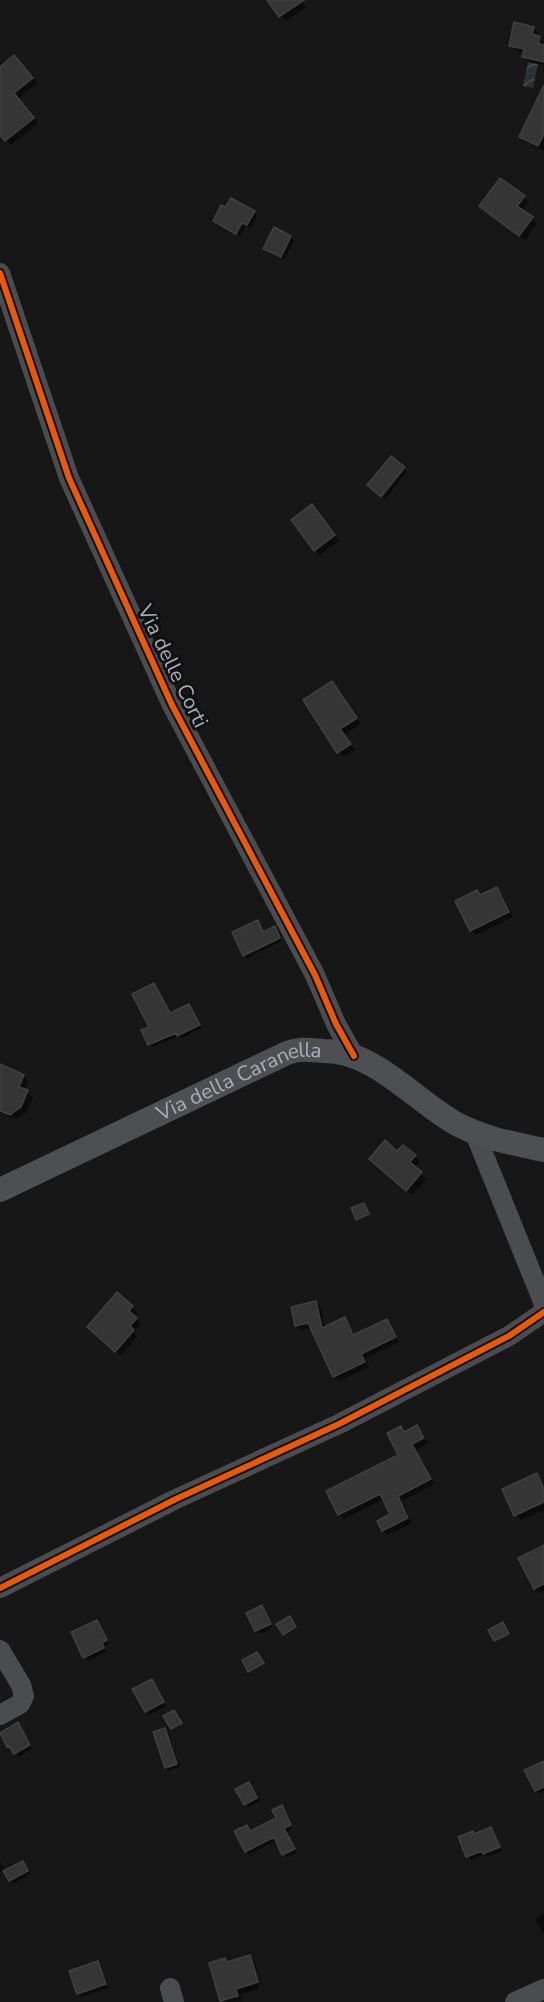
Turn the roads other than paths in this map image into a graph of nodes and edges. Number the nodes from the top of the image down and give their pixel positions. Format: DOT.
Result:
graph roads {
  1 [pos="0,273"];
  2 [pos="354,1056"];
  3 [pos="474,1131"];
  4 [pos="544,1150"];
  5 [pos="0,1190"];
  6 [pos="544,1304"];
  7 [pos="544,1312"];
  8 [pos="0,1588"];
  9 [pos="0,1650"];
  10 [pos="0,1715"];
  11 [pos="544,1989"];
  12 [pos="515,2002"];
  1 -- 2 [label="street, Via delle Corti"];
  2 -- 3 [label="main road, Via della Caranella"];
  2 -- 5 [label="main road, Via della Caranella"];
  3 -- 4 [label="main road, Via della Caranella"];
  3 -- 6 [label="street"];
  7 -- 8 [label="street"];
  9 -- 10 [label="street"];
  11 -- 12 [label="street"];
}
